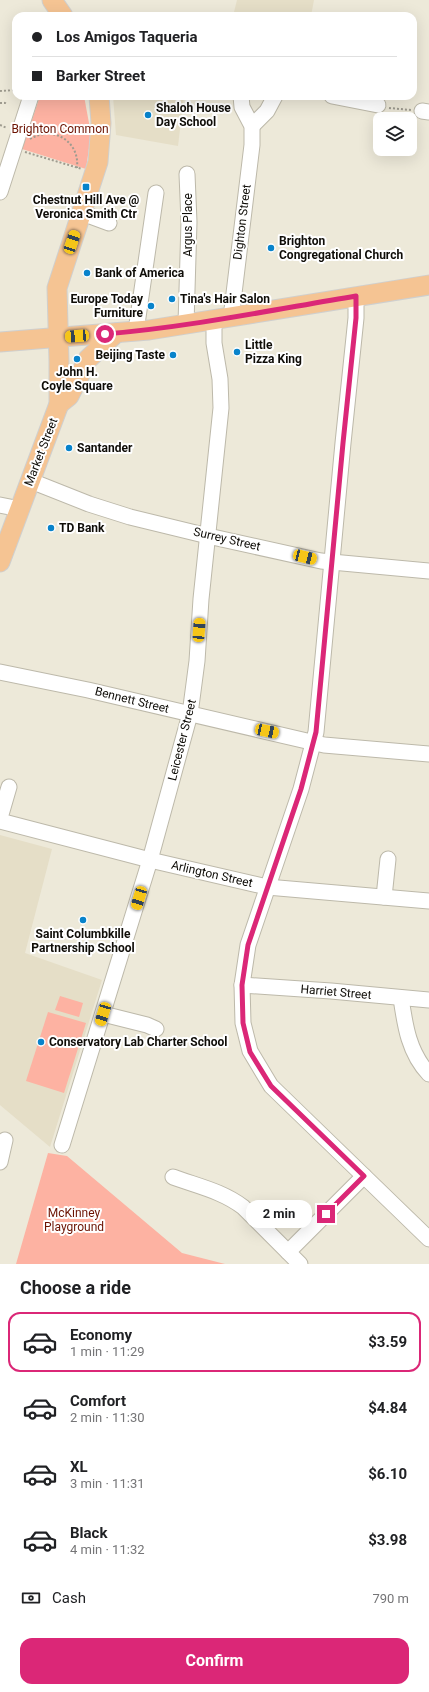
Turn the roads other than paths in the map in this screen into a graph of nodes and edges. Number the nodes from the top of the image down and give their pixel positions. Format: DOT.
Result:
graph roads {
  1 [pos="31,100"];
  2 [pos="99,100"];
  3 [pos="241,100"];
  4 [pos="273,100"];
  5 [pos="352,100"];
  6 [pos="381,106"];
  7 [pos="252,126"];
  8 [pos="187,174"];
  9 [pos="0,192"];
  10 [pos="156,193"];
  11 [pos="82,214"];
  12 [pos="109,222"];
  13 [pos="429,285"];
  14 [pos="356,296"];
  15 [pos="222,319"];
  16 [pos="186,324"];
  17 [pos="136,331"];
  18 [pos="116,333"];
  19 [pos="59,337"];
  20 [pos="0,342"];
  21 [pos="59,404"];
  22 [pos="30,481"];
  23 [pos="0,505"];
  24 [pos="20,509"];
  25 [pos="208,536"];
  26 [pos="0,562"];
  27 [pos="332,562"];
  28 [pos="429,571"];
  29 [pos="0,672"];
  30 [pos="190,714"];
  31 [pos="312,742"];
  32 [pos="429,754"];
  33 [pos="9,787"];
  34 [pos="0,818"];
  35 [pos="0,821"];
  36 [pos="388,858"];
  37 [pos="150,860"];
  38 [pos="267,887"];
  39 [pos="384,897"];
  40 [pos="429,901"];
  41 [pos="242,985"];
  42 [pos="401,998"];
  43 [pos="429,1000"];
  44 [pos="103,1014"];
  45 [pos="156,1030"];
  46 [pos="429,1074"];
  47 [pos="5,1140"];
  48 [pos="62,1145"];
  49 [pos="0,1162"];
  50 [pos="364,1176"];
  51 [pos="173,1177"];
  52 [pos="429,1239"];
  53 [pos="288,1252"];
  54 [pos="300,1264"];
  1 -- 9 [label="street"];
  2 -- 11 [label="main road, Market Street"];
  3 -- 7 [label="street, Dighton Street"];
  4 -- 7 [label="street"];
  5 -- 6 [label="street"];
  7 -- 15 [label="street, Dighton Street"];
  8 -- 16 [label="street, Argus Place"];
  10 -- 17 [label="street"];
  11 -- 12 [label="street"];
  11 -- 19 [label="main road, Market Street"];
  13 -- 14 [label="main road"];
  14 -- 15 [label="main road"];
  14 -- 27 [label="street"];
  15 -- 16 [label="main road"];
  15 -- 25 [label="street, Leicester Street"];
  16 -- 17 [label="main road"];
  17 -- 18 [label="main road"];
  18 -- 19 [label="main road"];
  18 -- 21 [label="main road"];
  19 -- 20 [label="main road"];
  19 -- 21 [label="main road, Market Street"];
  21 -- 22 [label="main road, Market Street"];
  22 -- 24 [label="main road, Market Street"];
  22 -- 25 [label="street, Surrey Street"];
  23 -- 24 [label="street"];
  24 -- 26 [label="main road, Market Street"];
  25 -- 27 [label="street, Surrey Street"];
  25 -- 30 [label="street, Leicester Street"];
  27 -- 28 [label="street, Surrey Street"];
  27 -- 31 [label="street"];
  29 -- 30 [label="street, Bennett Street"];
  30 -- 31 [label="street, Bennett Street"];
  30 -- 37 [label="street, Leicester Street"];
  31 -- 32 [label="street, Bennett Street"];
  31 -- 38 [label="street"];
  33 -- 34 [label="street"];
  35 -- 37 [label="street, Arlington Street"];
  36 -- 39 [label="street"];
  37 -- 38 [label="street, Arlington Street"];
  37 -- 44 [label="street, Leicester Street"];
  38 -- 39 [label="street, Arlington Street"];
  38 -- 41 [label="street"];
  39 -- 40 [label="street, Arlington Street"];
  41 -- 42 [label="street, Harriet Street"];
  41 -- 50 [label="street"];
  42 -- 43 [label="street, Harriet Street"];
  42 -- 46 [label="street"];
  44 -- 45 [label="street"];
  44 -- 48 [label="street, Leicester Street"];
  47 -- 49 [label="street"];
  50 -- 52 [label="street"];
  50 -- 53 [label="street"];
  51 -- 53 [label="street"];
  53 -- 54 [label="street"];
}
